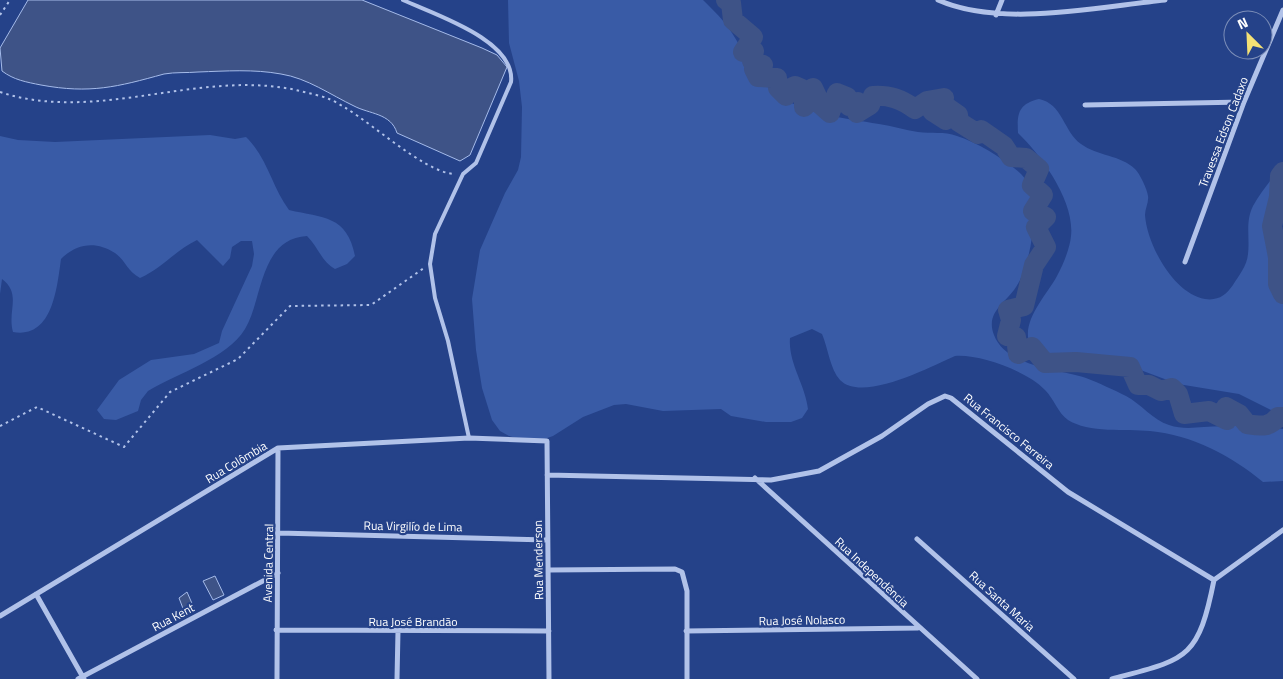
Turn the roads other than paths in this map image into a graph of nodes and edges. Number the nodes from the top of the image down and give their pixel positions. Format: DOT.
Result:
graph roads {
  1 [pos="403,0"];
  2 [pos="938,0"];
  3 [pos="1002,0"];
  4 [pos="1165,0"];
  5 [pos="1283,10"];
  6 [pos="996,14"];
  7 [pos="1244,102"];
  8 [pos="1084,105"];
  9 [pos="1185,262"];
  10 [pos="470,438"];
  11 [pos="547,441"];
  12 [pos="278,448"];
  13 [pos="547,475"];
  14 [pos="755,478"];
  15 [pos="1283,530"];
  16 [pos="279,533"];
  17 [pos="917,539"];
  18 [pos="547,540"];
  19 [pos="548,570"];
  20 [pos="278,573"];
  21 [pos="1214,580"];
  22 [pos="36,594"];
  23 [pos="0,616"];
  24 [pos="918,628"];
  25 [pos="276,630"];
  26 [pos="398,631"];
  27 [pos="549,631"];
  28 [pos="686,631"];
  29 [pos="81,678"];
  30 [pos="277,679"];
  31 [pos="397,679"];
  32 [pos="549,679"];
  33 [pos="687,679"];
  34 [pos="977,679"];
  35 [pos="1074,679"];
  36 [pos="1112,679"];
  1 -- 10 [label="lane"];
  2 -- 6 [label="street"];
  3 -- 6 [label="street"];
  4 -- 6 [label="street"];
  5 -- 7 [label="street, Travessa Edson Cadaxo"];
  7 -- 8 [label="street"];
  7 -- 9 [label="street, Travessa Edson Cadaxo"];
  10 -- 11 [label="street, Rua Colômbia"];
  10 -- 12 [label="street, Rua Colômbia"];
  11 -- 13 [label="street, Rua Menderson"];
  12 -- 16 [label="street, Avenida Central"];
  12 -- 22 [label="street, Rua Colômbia"];
  13 -- 14 [label="street"];
  13 -- 18 [label="street, Rua Menderson"];
  14 -- 21 [label="street, Rua Francisco Ferreira"];
  14 -- 24 [label="street, Rua Independência"];
  15 -- 21 [label="street"];
  16 -- 18 [label="street, Rua Virgilío de Lima"];
  16 -- 20 [label="street, Avenida Central"];
  17 -- 35 [label="street, Rua Santa Maria"];
  18 -- 19 [label="street, Rua Menderson"];
  19 -- 27 [label="street, Rua Menderson"];
  19 -- 28 [label="street"];
  20 -- 25 [label="street, Avenida Central"];
  20 -- 29 [label="street, Rua Kent"];
  21 -- 36 [label="street"];
  22 -- 23 [label="street, Rua Colômbia"];
  22 -- 29 [label="street"];
  24 -- 28 [label="street, Rua José Nolasco"];
  24 -- 34 [label="street, Rua Independência"];
  25 -- 26 [label="street, Rua José Brandão"];
  25 -- 30 [label="street, Avenida Central"];
  26 -- 27 [label="street, Rua José Brandão"];
  26 -- 31 [label="street"];
  27 -- 32 [label="street, Rua Menderson"];
  28 -- 33 [label="street"];
}
